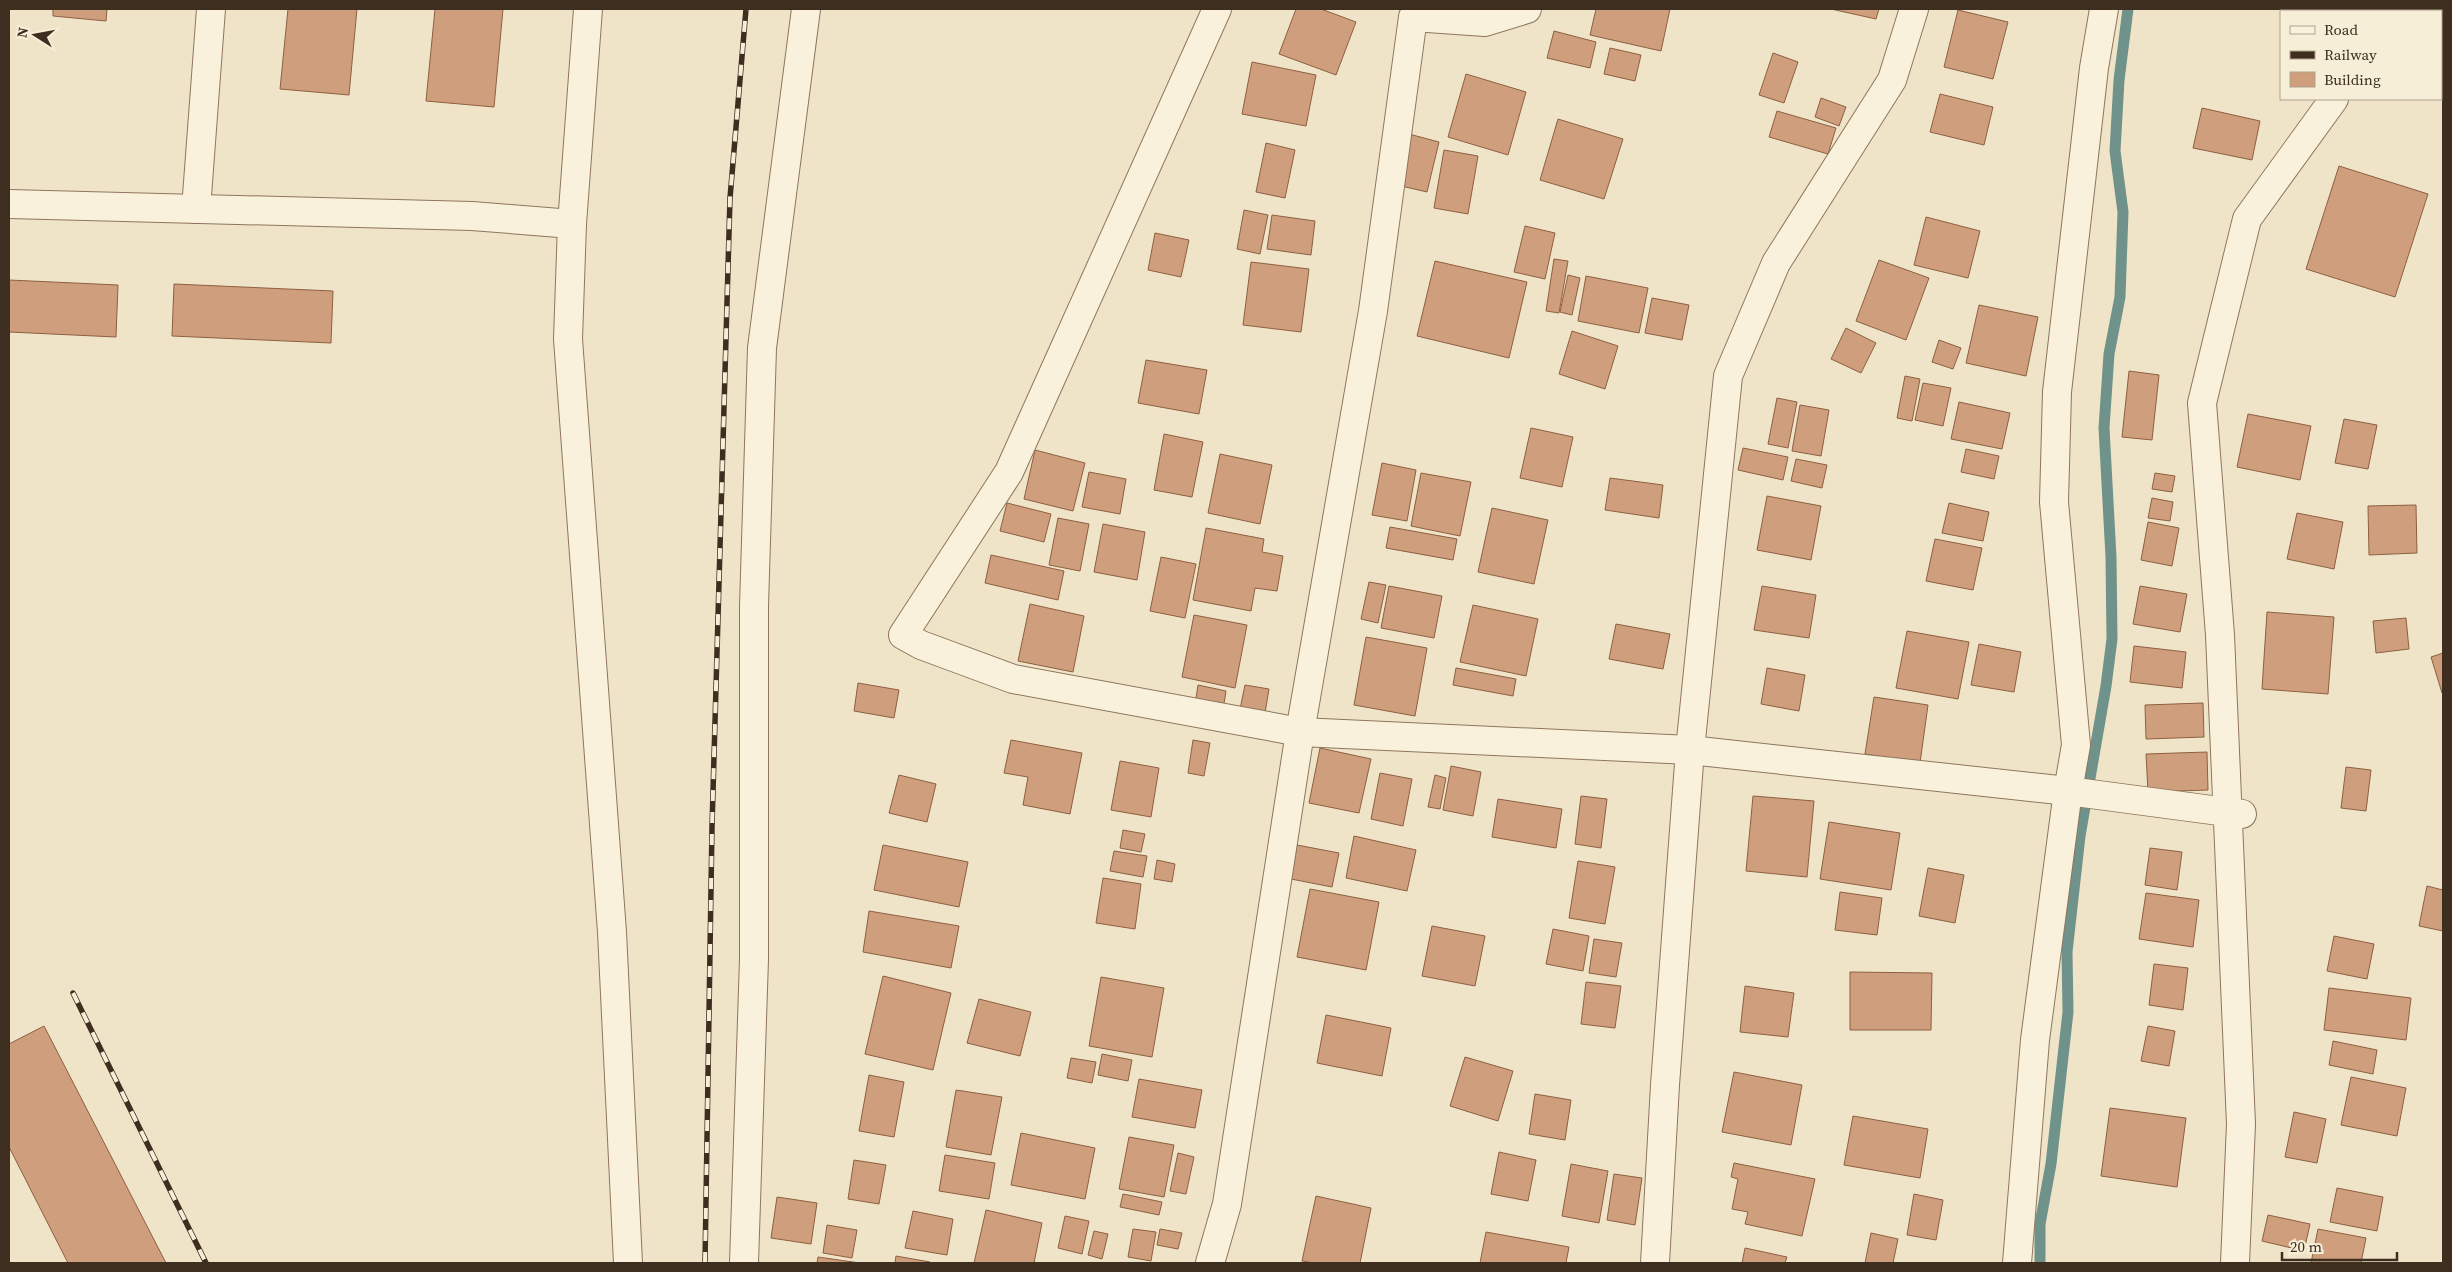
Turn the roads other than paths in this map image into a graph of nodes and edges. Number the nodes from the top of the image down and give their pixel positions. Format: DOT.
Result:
graph roads {
  1 [pos="211,9"];
  2 [pos="588,9"];
  3 [pos="806,9"];
  4 [pos="1217,9"];
  5 [pos="1527,9"];
  6 [pos="1914,9"];
  7 [pos="2104,9"];
  8 [pos="2333,100"];
  9 [pos="9,204"];
  10 [pos="196,209"];
  11 [pos="572,224"];
  12 [pos="1300,732"];
  13 [pos="1690,750"];
  14 [pos="2068,792"];
  15 [pos="2235,813"];
  16 [pos="628,1263"];
  17 [pos="744,1263"];
  18 [pos="1210,1263"];
  19 [pos="1655,1263"];
  20 [pos="2017,1263"];
  21 [pos="2235,1263"];
  1 -- 10 [label="street"];
  2 -- 11 [label="street"];
  3 -- 17 [label="street"];
  4 -- 12 [label="street"];
  5 -- 12 [label="street"];
  6 -- 13 [label="street"];
  7 -- 14 [label="street"];
  8 -- 15 [label="street"];
  9 -- 10 [label="street"];
  10 -- 11 [label="street"];
  11 -- 16 [label="street"];
  12 -- 13 [label="street"];
  12 -- 18 [label="street"];
  13 -- 14 [label="street"];
  13 -- 19 [label="street"];
  14 -- 15 [label="street"];
  14 -- 20 [label="street"];
  15 -- 21 [label="street"];
}
